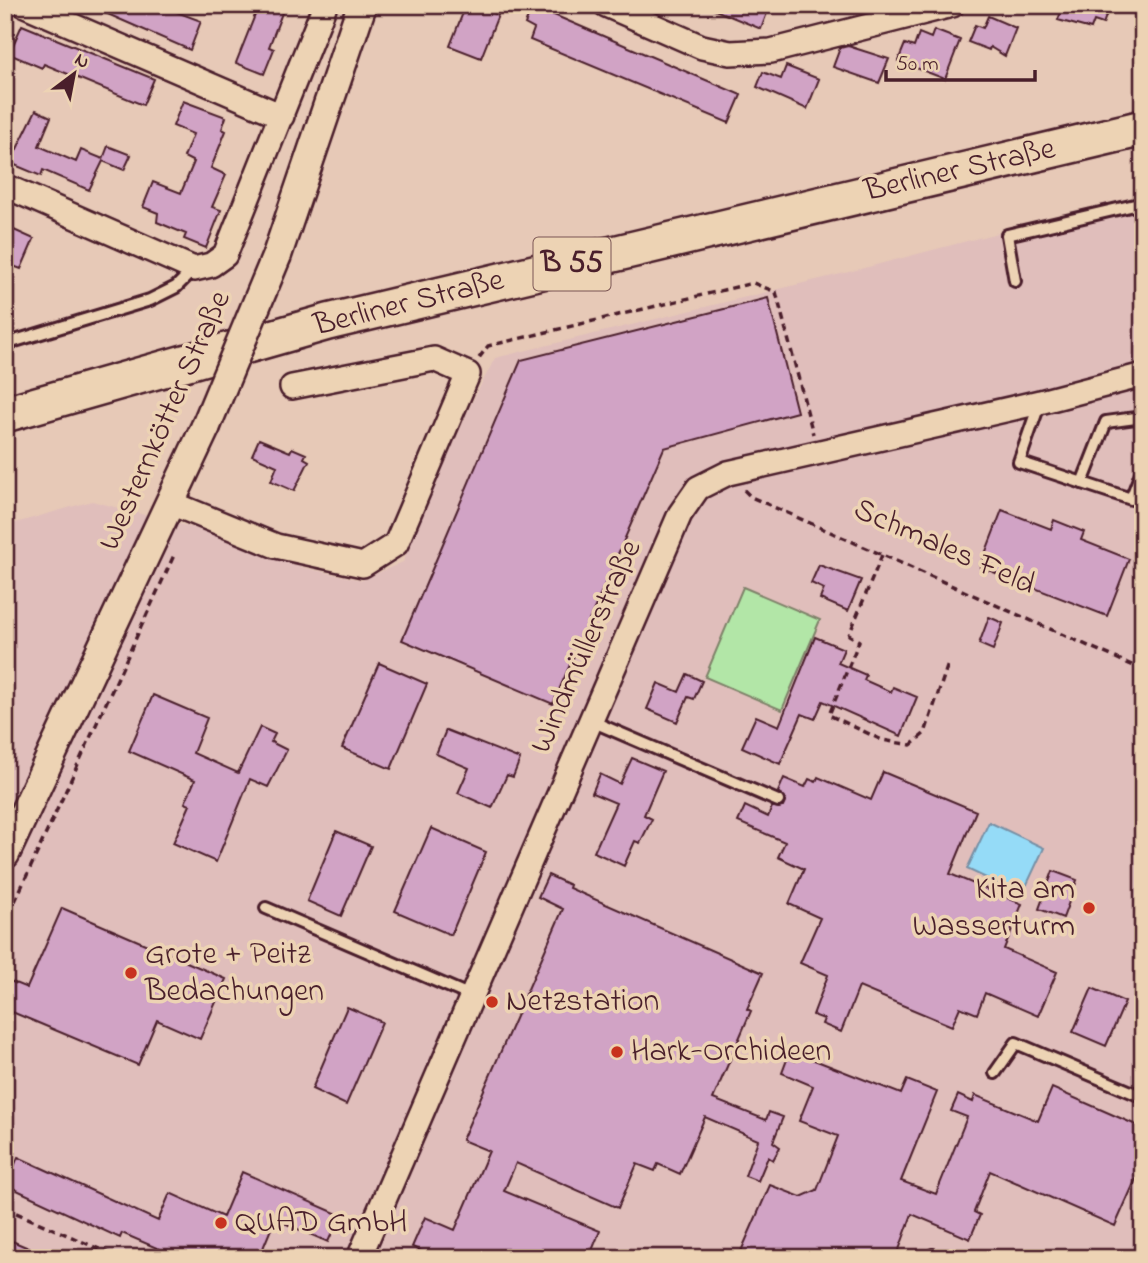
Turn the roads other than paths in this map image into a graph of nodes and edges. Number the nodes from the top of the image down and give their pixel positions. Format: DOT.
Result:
graph roads {
  1 [pos="25,5"];
  2 [pos="325,5"];
  3 [pos="362,5"];
  4 [pos="606,5"];
  5 [pos="952,5"];
  6 [pos="282,116"];
  7 [pos="1143,128"];
  8 [pos="5,186"];
  9 [pos="1143,203"];
  10 [pos="194,269"];
  11 [pos="1015,281"];
  12 [pos="5,344"];
  13 [pos="1143,375"];
  14 [pos="292,387"];
  15 [pos="1040,402"];
  16 [pos="5,414"];
  17 [pos="1143,417"];
  18 [pos="1143,468"];
  19 [pos="1082,483"];
  20 [pos="171,503"];
  21 [pos="589,720"];
  22 [pos="778,801"];
  23 [pos="5,854"];
  24 [pos="265,908"];
  25 [pos="471,996"];
  26 [pos="995,1073"];
  27 [pos="1143,1097"];
  28 [pos="359,1258"];
  1 -- 6 [label="street"];
  2 -- 6 [label="street, Westernkötter Straße"];
  3 -- 20 [label="street, Westernkötter Straße, bridge"];
  4 -- 5 [label="street"];
  6 -- 10 [label="street, Westernkötter Straße"];
  7 -- 16 [label="main road, Berliner Straße / B 55"];
  8 -- 10 [label="street, Westernkötter Straße"];
  9 -- 11 [label="lane"];
  10 -- 12 [label="lane"];
  13 -- 15 [label="street, Windmüllerstraße"];
  14 -- 20 [label="street"];
  15 -- 19 [label="lane"];
  15 -- 21 [label="street, Windmüllerstraße"];
  17 -- 19 [label="lane"];
  18 -- 19 [label="lane"];
  20 -- 23 [label="street, Westernkötter Straße"];
  21 -- 22 [label="lane"];
  21 -- 25 [label="street, Windmüllerstraße"];
  24 -- 25 [label="lane"];
  25 -- 28 [label="street, Windmüllerstraße"];
  26 -- 27 [label="lane"];
}
